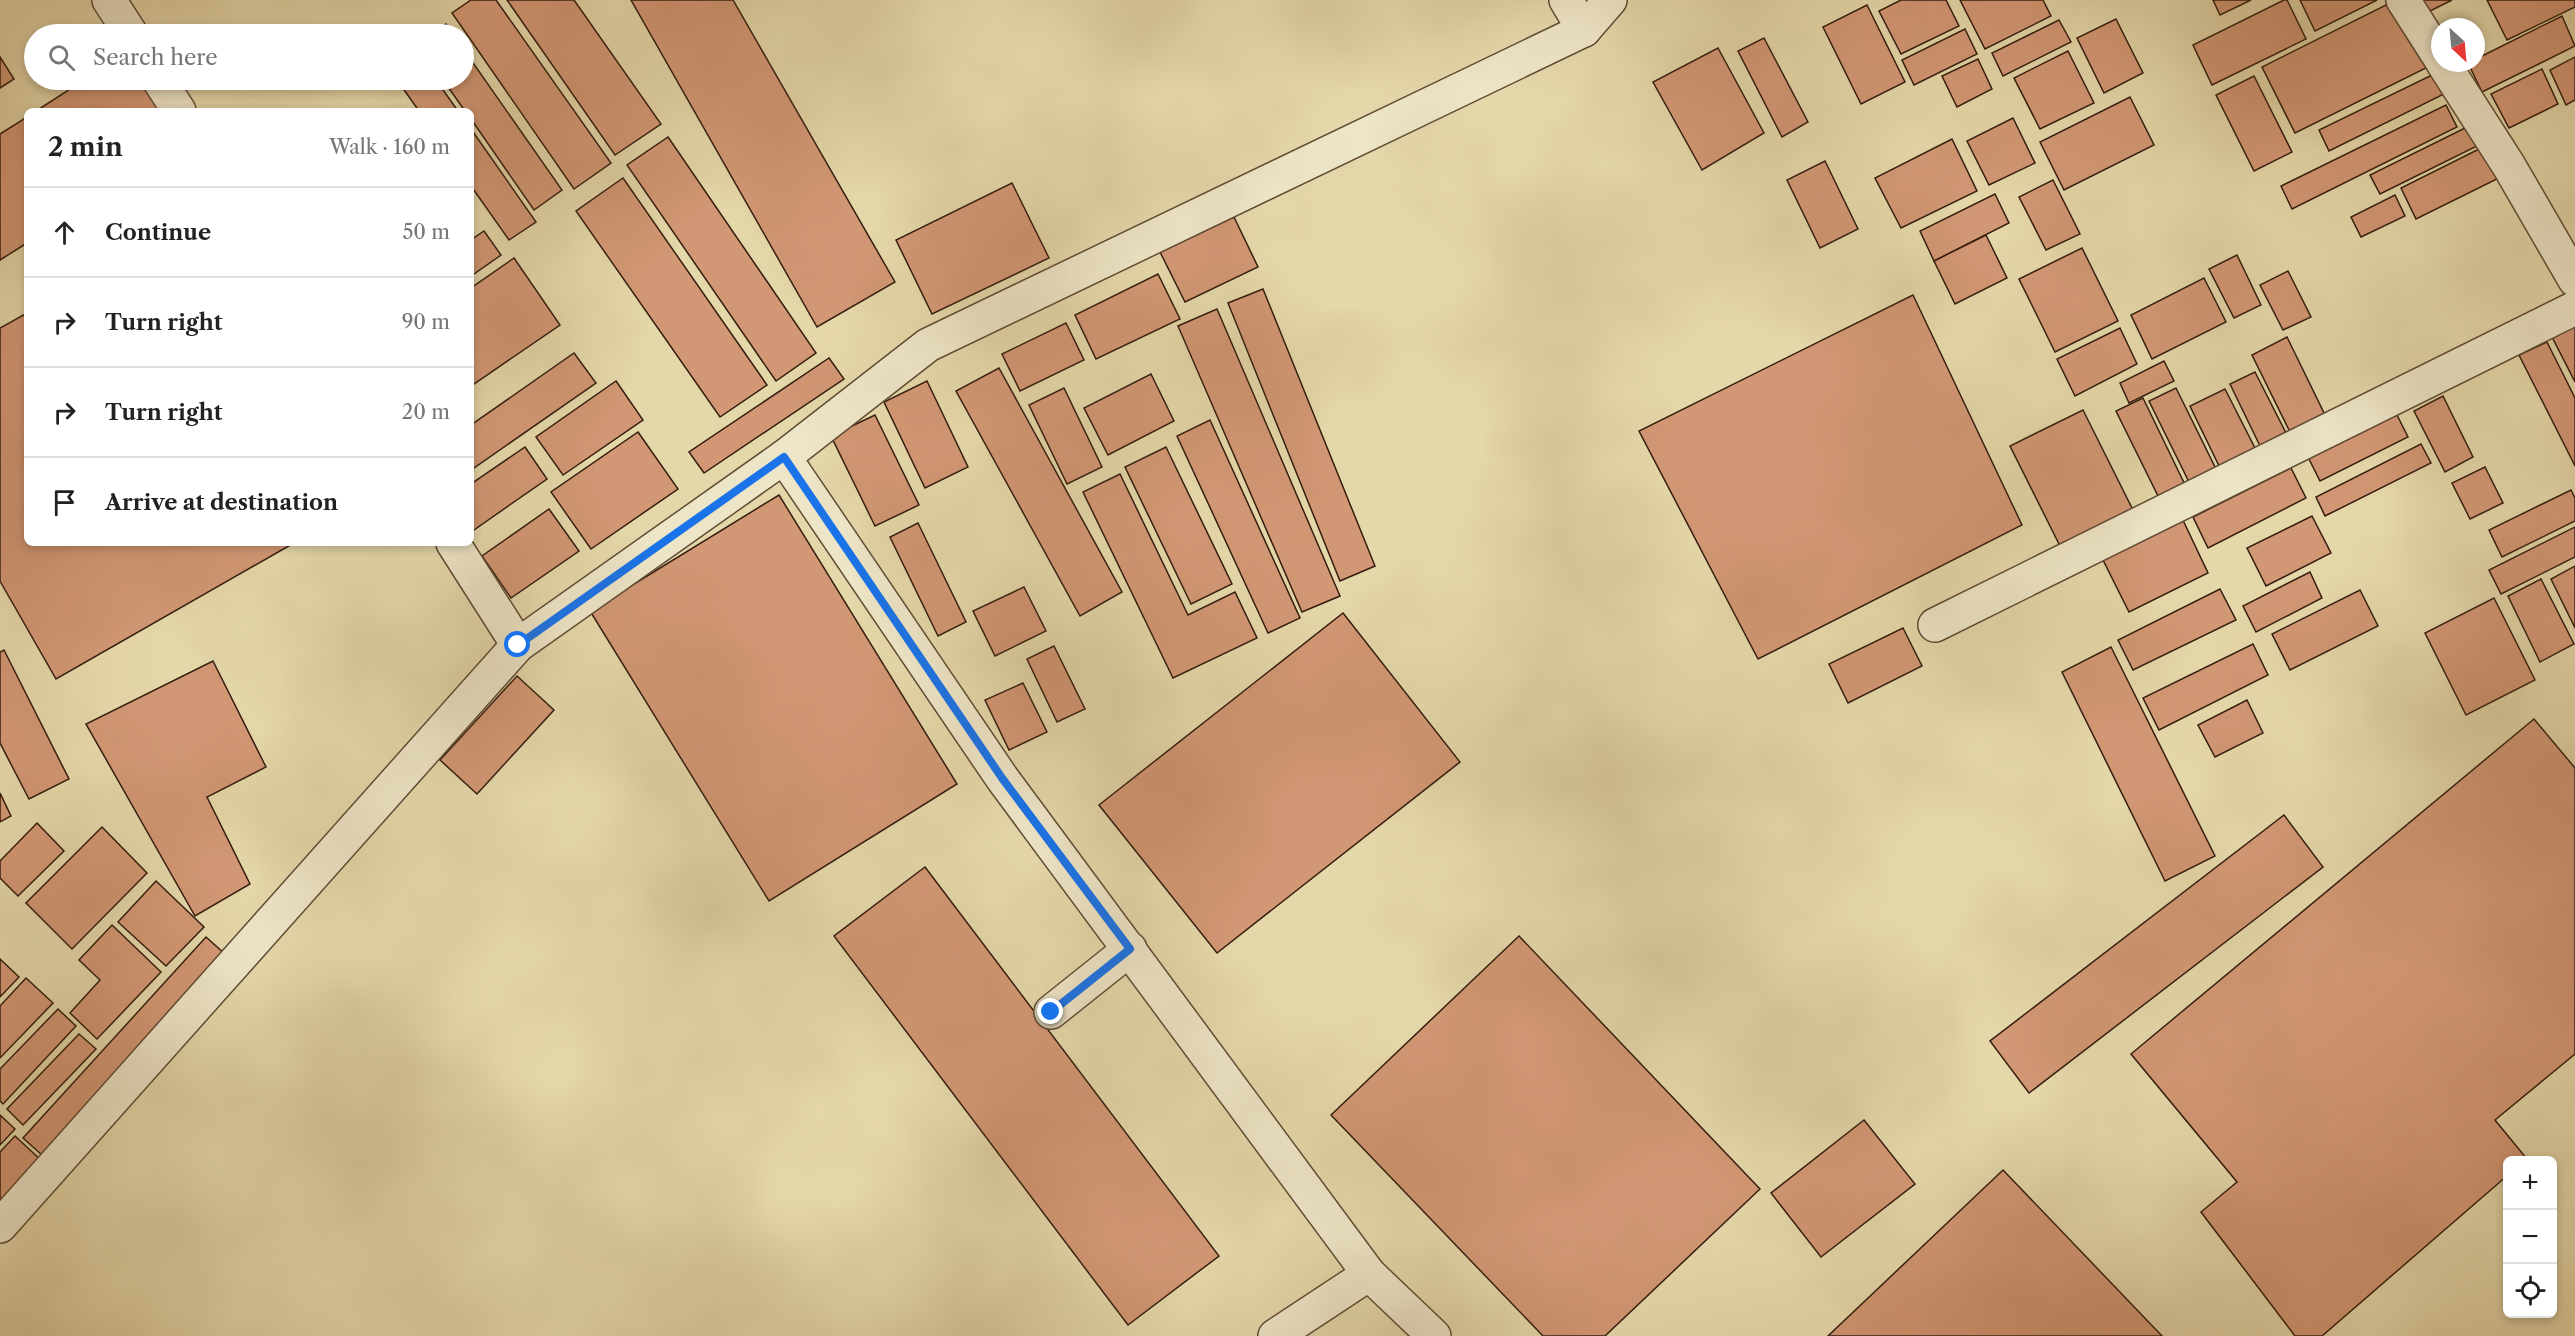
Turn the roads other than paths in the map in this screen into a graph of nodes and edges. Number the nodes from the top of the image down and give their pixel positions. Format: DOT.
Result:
graph roads {
  1 [pos="109,0"];
  2 [pos="1566,0"];
  3 [pos="1610,0"];
  4 [pos="2403,0"];
  5 [pos="125,24"];
  6 [pos="1584,30"];
  7 [pos="2431,44"];
  8 [pos="2449,72"];
  9 [pos="165,90"];
  10 [pos="177,108"];
  11 [pos="2575,280"];
  12 [pos="2575,308"];
  13 [pos="784,457"];
  14 [pos="455,546"];
  15 [pos="1935,625"];
  16 [pos="518,645"];
  17 [pos="1130,949"];
  18 [pos="1051,1012"];
  19 [pos="0,1226"];
  20 [pos="1369,1274"];
  21 [pos="1275,1336"];
  22 [pos="1434,1336"];
  1 -- 5 [label="street"];
  2 -- 6 [label="street"];
  3 -- 6 [label="street"];
  4 -- 7 [label="street"];
  6 -- 13 [label="street"];
  8 -- 11 [label="street"];
  9 -- 10 [label="street"];
  12 -- 15 [label="street"];
  13 -- 16 [label="street"];
  13 -- 17 [label="street"];
  14 -- 16 [label="street"];
  16 -- 19 [label="street"];
  17 -- 18 [label="street"];
  17 -- 20 [label="street"];
  20 -- 21 [label="street"];
  20 -- 22 [label="street"];
}
